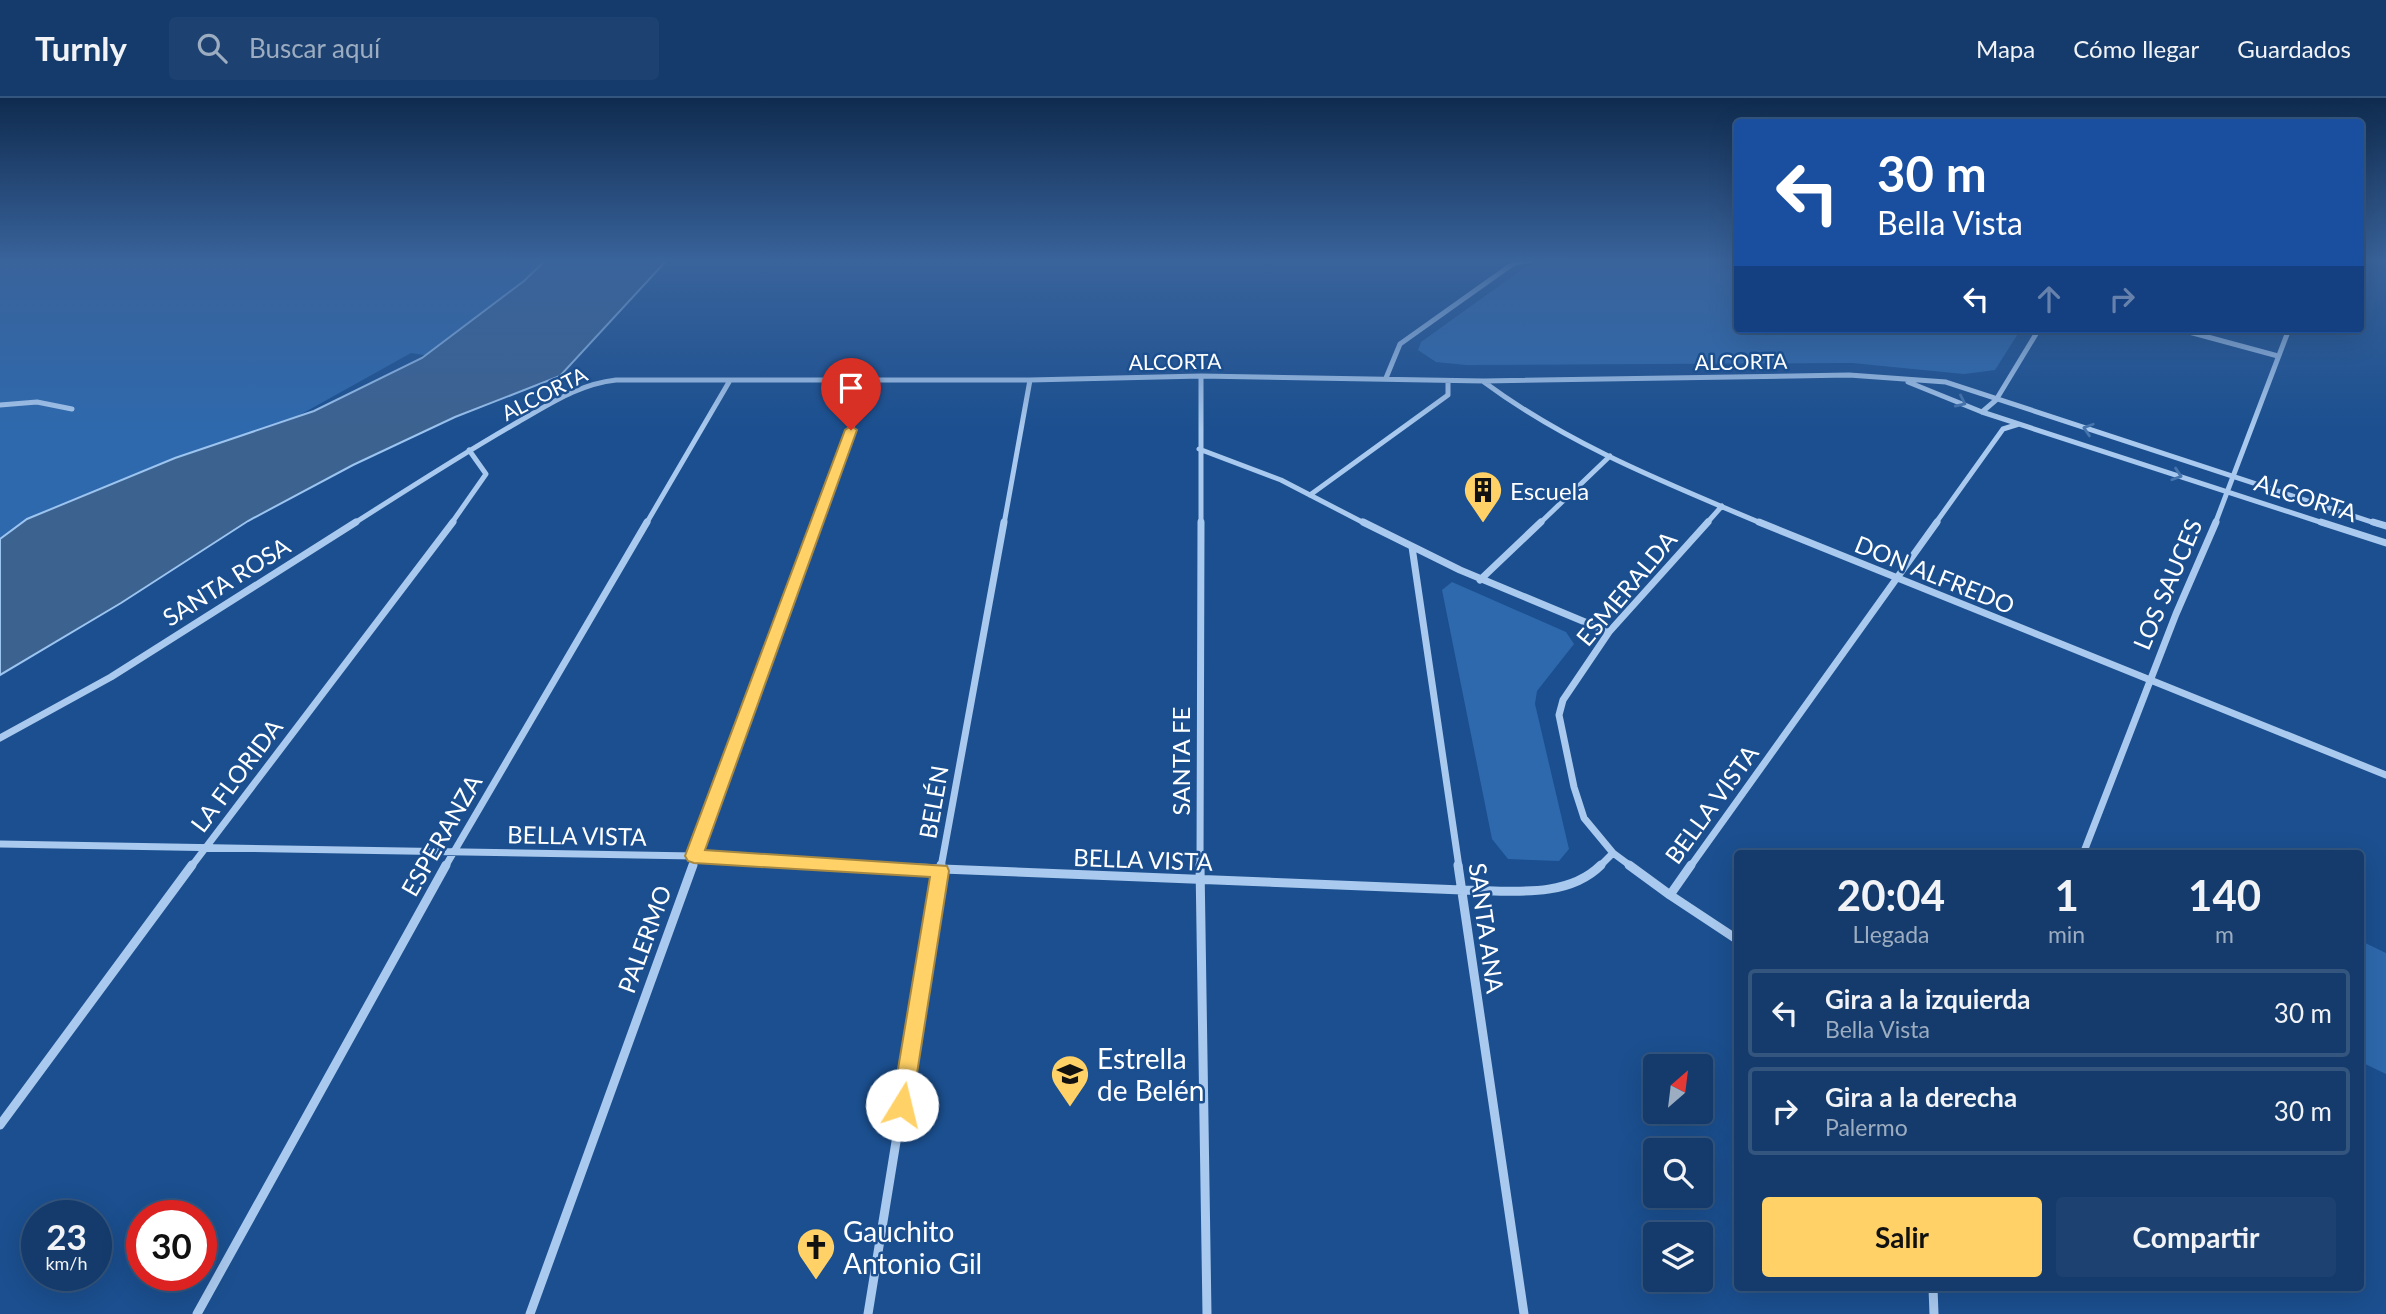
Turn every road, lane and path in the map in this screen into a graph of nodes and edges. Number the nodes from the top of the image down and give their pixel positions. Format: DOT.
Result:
graph roads {
  1 [pos="1436,317"];
  2 [pos="2037,333"];
  3 [pos="2193,333"];
  4 [pos="2287,333"];
  5 [pos="2278,356"];
  6 [pos="1201,376"];
  7 [pos="1386,378"];
  8 [pos="1898,379"];
  9 [pos="869,380"];
  10 [pos="1030,380"];
  11 [pos="1448,381"];
  12 [pos="1484,381"];
  13 [pos="729,382"];
  14 [pos="1996,400"];
  15 [pos="0,405"];
  16 [pos="72,409"];
  17 [pos="1982,412"];
  18 [pos="2019,424"];
  19 [pos="1199,449"];
  20 [pos="469,450"];
  21 [pos="1610,456"];
  22 [pos="2233,475"];
  23 [pos="2228,492"];
  24 [pos="1310,495"];
  25 [pos="1722,506"];
  26 [pos="2386,526"];
  27 [pos="2386,542"];
  28 [pos="1412,547"];
  29 [pos="1480,580"];
  30 [pos="1895,580"];
  31 [pos="1609,632"];
  32 [pos="2150,679"];
  33 [pos="0,738"];
  34 [pos="2386,775"];
  35 [pos="0,844"];
  36 [pos="204,849"];
  37 [pos="2085,850"];
  38 [pos="453,852"];
  39 [pos="1613,853"];
  40 [pos="694,856"];
  41 [pos="940,871"];
  42 [pos="1200,881"];
  43 [pos="1462,890"];
  44 [pos="1670,895"];
  45 [pos="1734,937"];
  46 [pos="0,1125"];
  47 [pos="1933,1291"];
  48 [pos="197,1314"];
  49 [pos="530,1314"];
  50 [pos="868,1314"];
  51 [pos="1207,1314"];
  52 [pos="1524,1314"];
  53 [pos="1934,1314"];
  1 -- 7 [label="street"];
  2 -- 14 [label="street"];
  3 -- 5 [label="street"];
  4 -- 5 [label="street, LOS SAUCES"];
  5 -- 22 [label="street, LOS SAUCES"];
  6 -- 7 [label="street, ALCORTA"];
  6 -- 10 [label="street, ALCORTA"];
  6 -- 19 [label="street, SANTA FE"];
  7 -- 11 [label="street, ALCORTA"];
  8 -- 12 [label="street, ALCORTA"];
  8 -- 14 [label="street, ALCORTA"];
  8 -- 17 [label="street, ALCORTA, one-way"];
  9 -- 10 [label="street, ALCORTA"];
  9 -- 13 [label="street, ALCORTA"];
  9 -- 40 [label="street, PALERMO"];
  10 -- 41 [label="street, BELÉN"];
  11 -- 12 [label="street, ALCORTA"];
  11 -- 24 [label="street"];
  12 -- 21 [label="street, DON ALFREDO"];
  13 -- 20 [label="street, ALCORTA"];
  13 -- 38 [label="street, ESPERANZA"];
  14 -- 17 [label="street"];
  22 -- 14 [label="street, ALCORTA, one-way"];
  15 -- 16 [label="street"];
  17 -- 18 [label="street, ALCORTA"];
  18 -- 23 [label="street, ALCORTA, one-way"];
  18 -- 30 [label="street, BELLA VISTA"];
  19 -- 24 [label="street"];
  19 -- 42 [label="street, SANTA FE"];
  20 -- 33 [label="street, SANTA ROSA"];
  20 -- 36 [label="street, LA FLORIDA"];
  21 -- 25 [label="street, DON ALFREDO"];
  21 -- 29 [label="street"];
  22 -- 23 [label="street, LOS SAUCES"];
  22 -- 26 [label="street, ALCORTA"];
  23 -- 27 [label="street, ALCORTA"];
  23 -- 32 [label="street, LOS SAUCES"];
  24 -- 28 [label="street"];
  25 -- 30 [label="street, DON ALFREDO"];
  25 -- 31 [label="street, ESMERALDA"];
  28 -- 29 [label="street"];
  28 -- 43 [label="street, SANTA ANA"];
  29 -- 31 [label="street"];
  30 -- 32 [label="street, DON ALFREDO"];
  30 -- 44 [label="street, BELLA VISTA"];
  31 -- 39 [label="street, ESMERALDA"];
  32 -- 34 [label="street, DON ALFREDO"];
  32 -- 37 [label="street, LOS SAUCES"];
  35 -- 36 [label="street, BELLA VISTA"];
  36 -- 38 [label="street, BELLA VISTA"];
  36 -- 46 [label="street, LA FLORIDA"];
  38 -- 40 [label="street, BELLA VISTA"];
  38 -- 48 [label="street, ESPERANZA"];
  39 -- 43 [label="street, BELLA VISTA"];
  39 -- 44 [label="street, BELLA VISTA"];
  40 -- 41 [label="street, BELLA VISTA"];
  40 -- 49 [label="street, PALERMO"];
  41 -- 42 [label="street, BELLA VISTA"];
  41 -- 50 [label="street, BELÉN"];
  42 -- 43 [label="street, BELLA VISTA"];
  42 -- 51 [label="street, SANTA FE"];
  43 -- 52 [label="street, SANTA ANA"];
  44 -- 45 [label="street"];
  47 -- 53 [label="street"];
}
